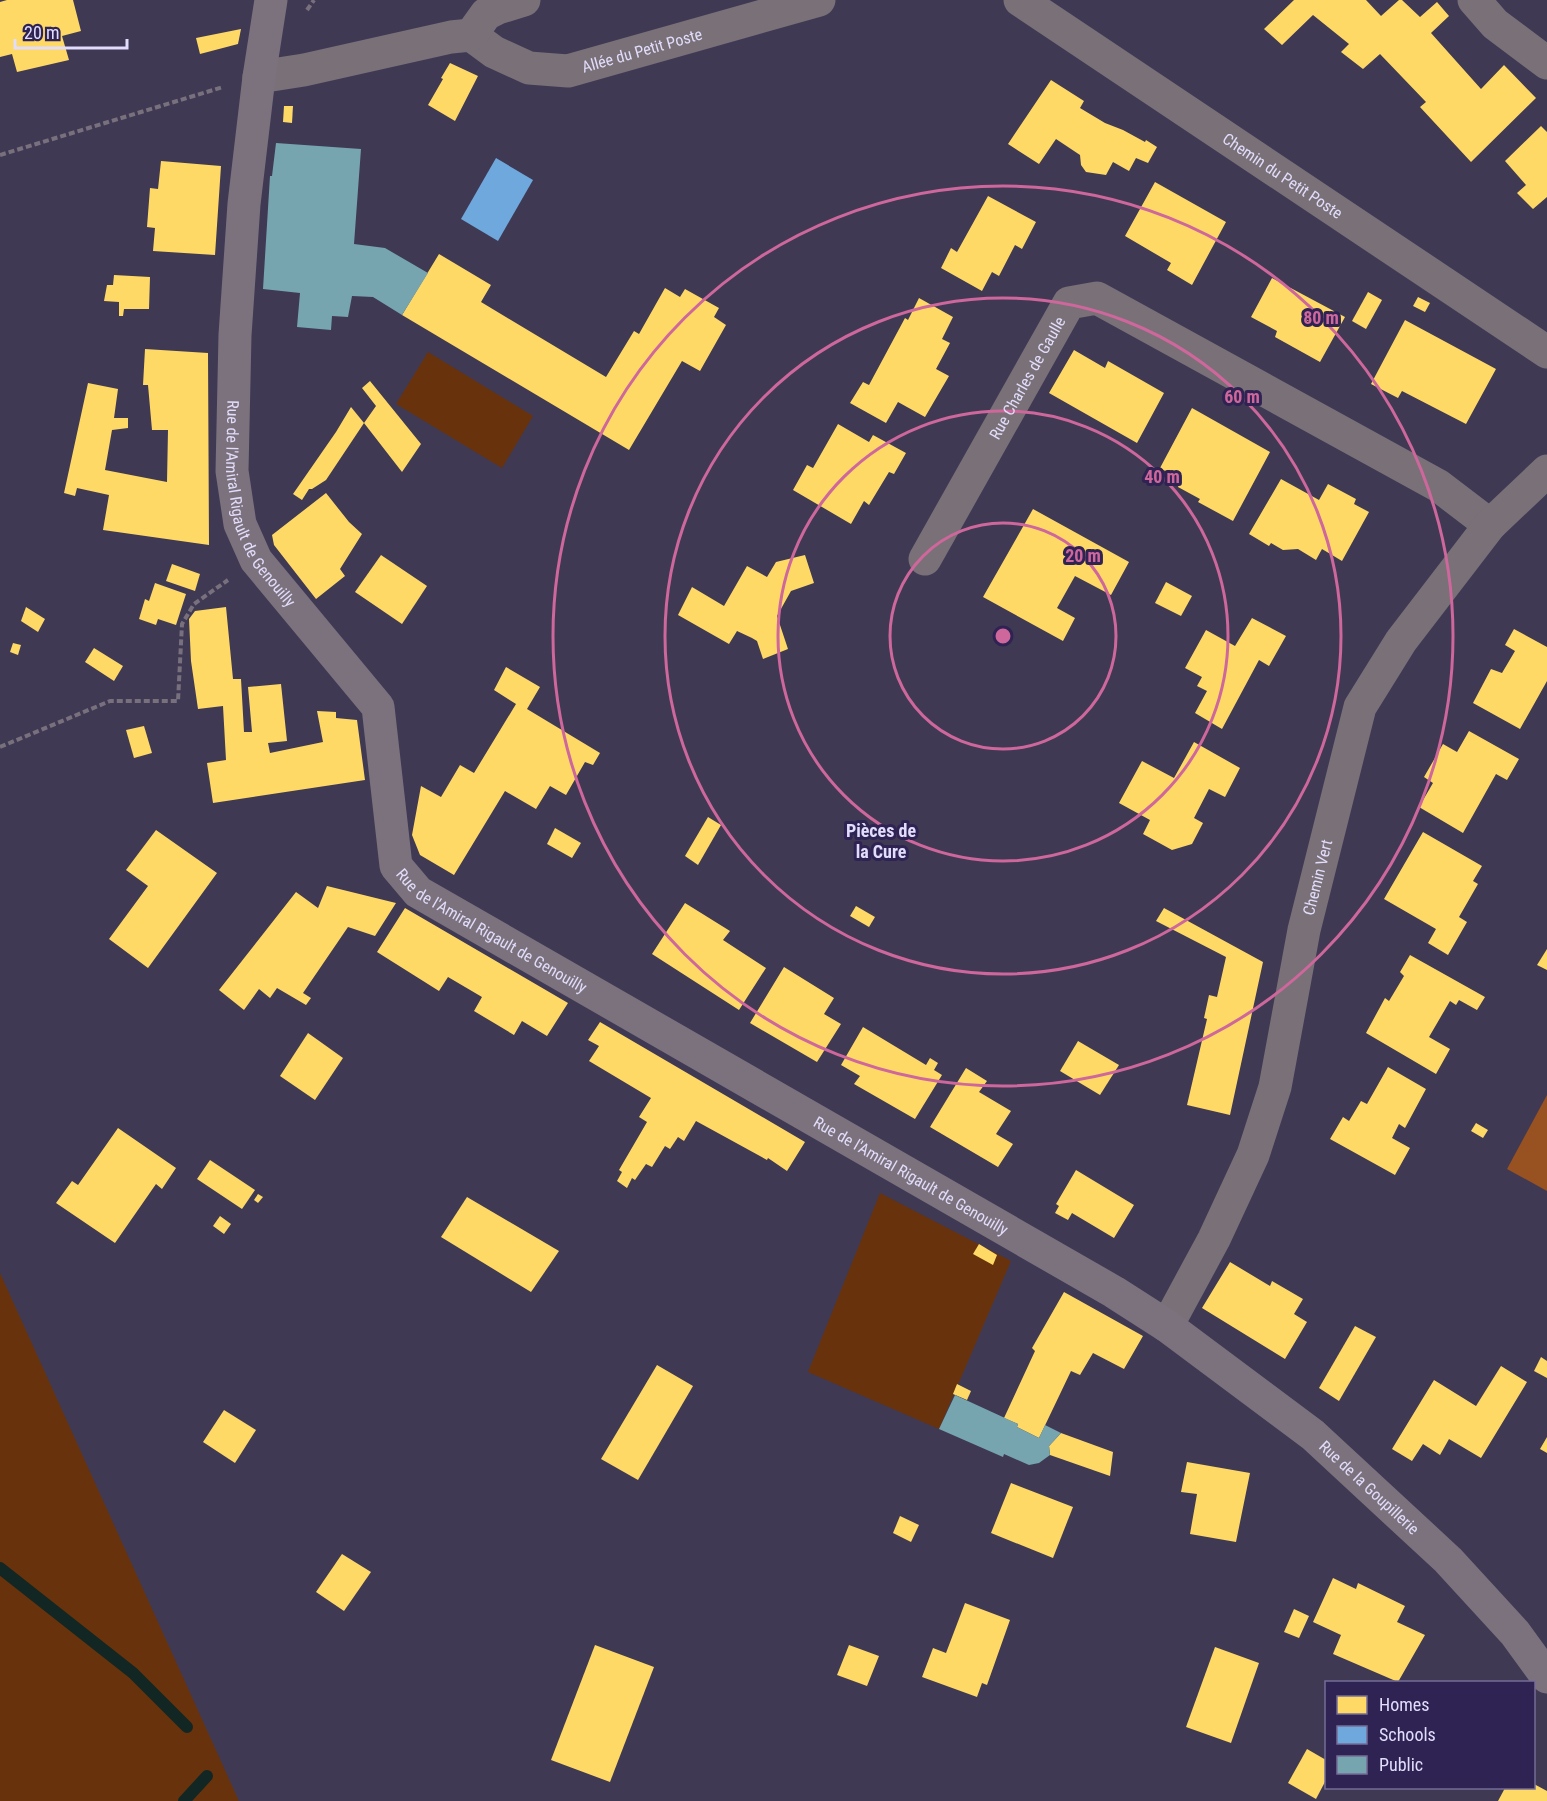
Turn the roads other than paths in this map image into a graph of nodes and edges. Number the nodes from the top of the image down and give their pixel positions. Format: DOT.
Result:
graph roads {
  1 [pos="271,0"];
  2 [pos="524,0"];
  3 [pos="819,0"];
  4 [pos="1020,0"];
  5 [pos="1474,0"];
  6 [pos="471,35"];
  7 [pos="1547,63"];
  8 [pos="259,77"];
  9 [pos="1547,352"];
  10 [pos="1547,471"];
  11 [pos="1490,525"];
  12 [pos="925,559"];
  13 [pos="1167,1326"];
  14 [pos="1547,1677"];
  1 -- 8 [label="street, Rue de l'Amiral Rigault de Genouilly"];
  2 -- 6 [label="street"];
  3 -- 6 [label="street, Allée du Petit Poste"];
  4 -- 9 [label="street, Chemin du Petit Poste"];
  5 -- 7 [label="street"];
  6 -- 8 [label="street"];
  8 -- 13 [label="street, Rue de l'Amiral Rigault de Genouilly"];
  10 -- 11 [label="street, Chemin Vert"];
  11 -- 12 [label="street, Rue Charles de Gaulle"];
  11 -- 13 [label="street, Chemin Vert"];
  13 -- 14 [label="street, Rue de la Goupillerie"];
}
